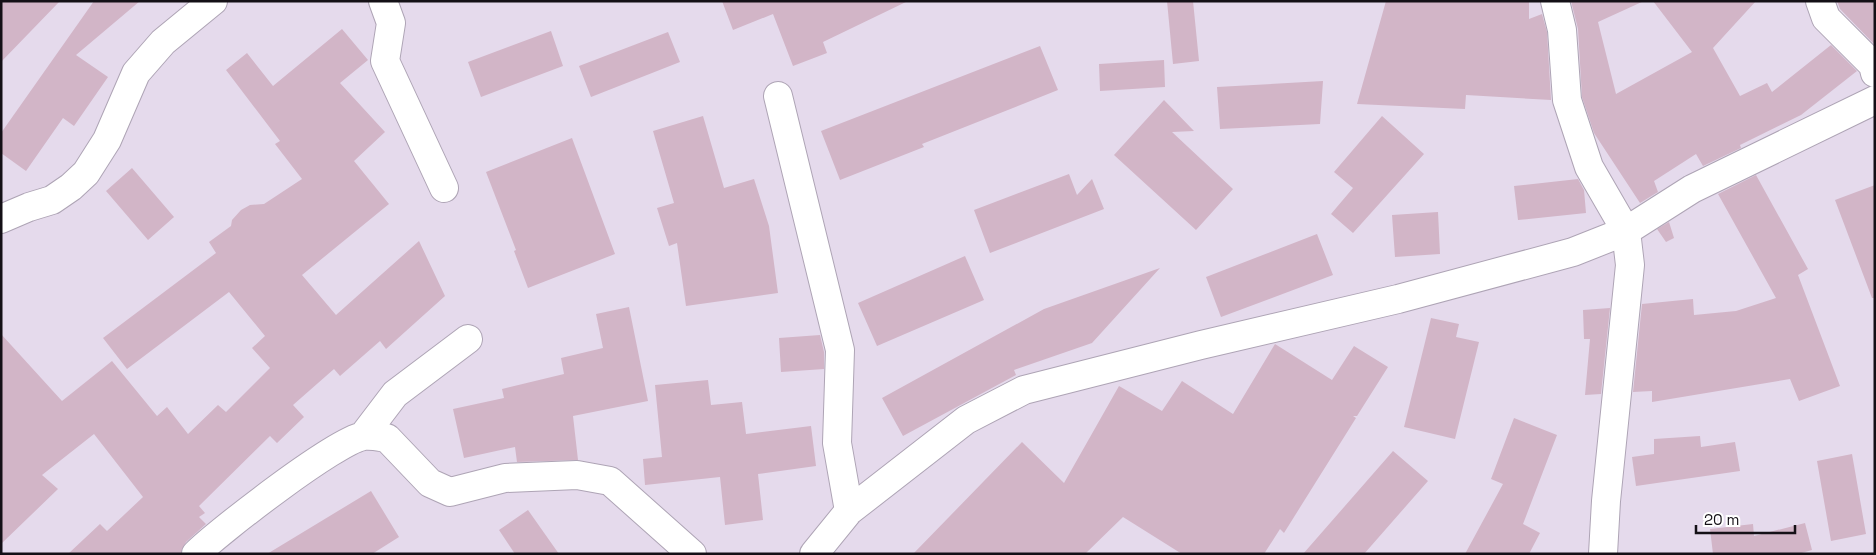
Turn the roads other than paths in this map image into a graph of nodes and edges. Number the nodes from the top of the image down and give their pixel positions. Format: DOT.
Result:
graph roads {
  1 [pos="213,1"];
  2 [pos="383,1"];
  3 [pos="1555,1"];
  4 [pos="1820,1"];
  5 [pos="1875,73"];
  6 [pos="778,96"];
  7 [pos="1875,100"];
  8 [pos="444,188"];
  9 [pos="1,219"];
  10 [pos="1626,231"];
  11 [pos="468,338"];
  12 [pos="363,436"];
  13 [pos="849,511"];
  14 [pos="196,554"];
  15 [pos="692,554"];
  16 [pos="814,554"];
  17 [pos="1603,554"];
  1 -- 9 [label="street"];
  2 -- 8 [label="street"];
  3 -- 10 [label="street"];
  4 -- 5 [label="street"];
  6 -- 13 [label="street"];
  7 -- 10 [label="street"];
  10 -- 13 [label="street"];
  10 -- 17 [label="street"];
  11 -- 12 [label="street"];
  12 -- 14 [label="street"];
  12 -- 15 [label="street"];
  13 -- 16 [label="street"];
}
